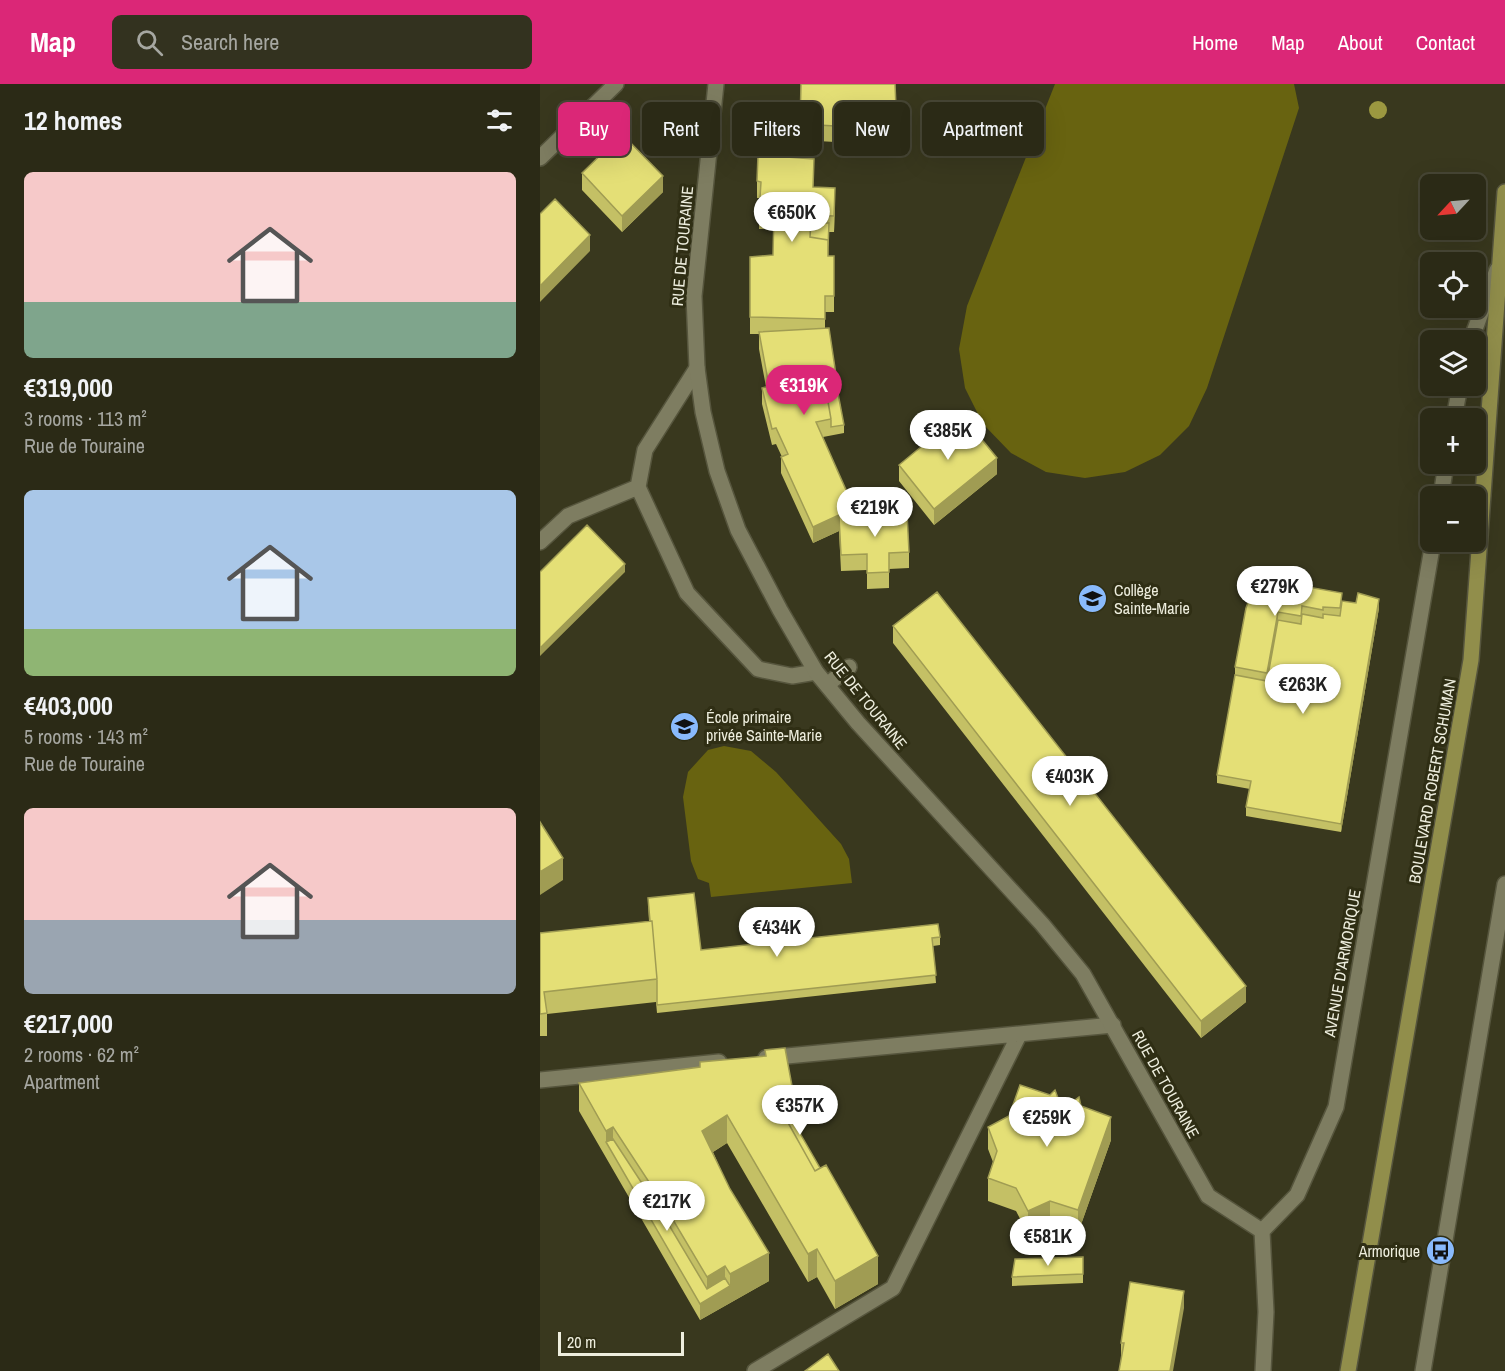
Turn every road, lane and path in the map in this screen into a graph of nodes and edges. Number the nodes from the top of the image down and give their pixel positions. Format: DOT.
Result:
graph roads {
  1 [pos="616,84"];
  2 [pos="716,84"];
  3 [pos="540,158"];
  4 [pos="1505,192"];
  5 [pos="1499,265"];
  6 [pos="1475,330"];
  7 [pos="697,368"];
  8 [pos="638,487"];
  9 [pos="540,542"];
  10 [pos="1431,552"];
  11 [pos="849,667"];
  12 [pos="816,672"];
  13 [pos="827,685"];
  14 [pos="1505,884"];
  15 [pos="1113,1025"];
  16 [pos="1019,1035"];
  17 [pos="540,1080"];
  18 [pos="1262,1231"];
  19 [pos="755,1371"];
  20 [pos="1263,1371"];
  21 [pos="1348,1371"];
  22 [pos="1423,1371"];
  1 -- 3 [label="street"];
  2 -- 7 [label="street, RUE DE TOURAINE"];
  4 -- 5 [label="main road, BOULEVARD ROBERT SCHUMAN"];
  5 -- 6 [label="street"];
  5 -- 21 [label="main road, BOULEVARD ROBERT SCHUMAN"];
  7 -- 8 [label="street"];
  7 -- 12 [label="street, RUE DE TOURAINE"];
  8 -- 9 [label="street"];
  8 -- 12 [label="street"];
  10 -- 18 [label="street, AVENUE D'ARMORIQUE"];
  11 -- 13 [label="street"];
  12 -- 13 [label="street, RUE DE TOURAINE"];
  13 -- 15 [label="street, RUE DE TOURAINE"];
  14 -- 22 [label="street"];
  15 -- 16 [label="street"];
  15 -- 18 [label="street, RUE DE TOURAINE"];
  16 -- 17 [label="street"];
  16 -- 19 [label="street"];
  18 -- 20 [label="street"];
}
